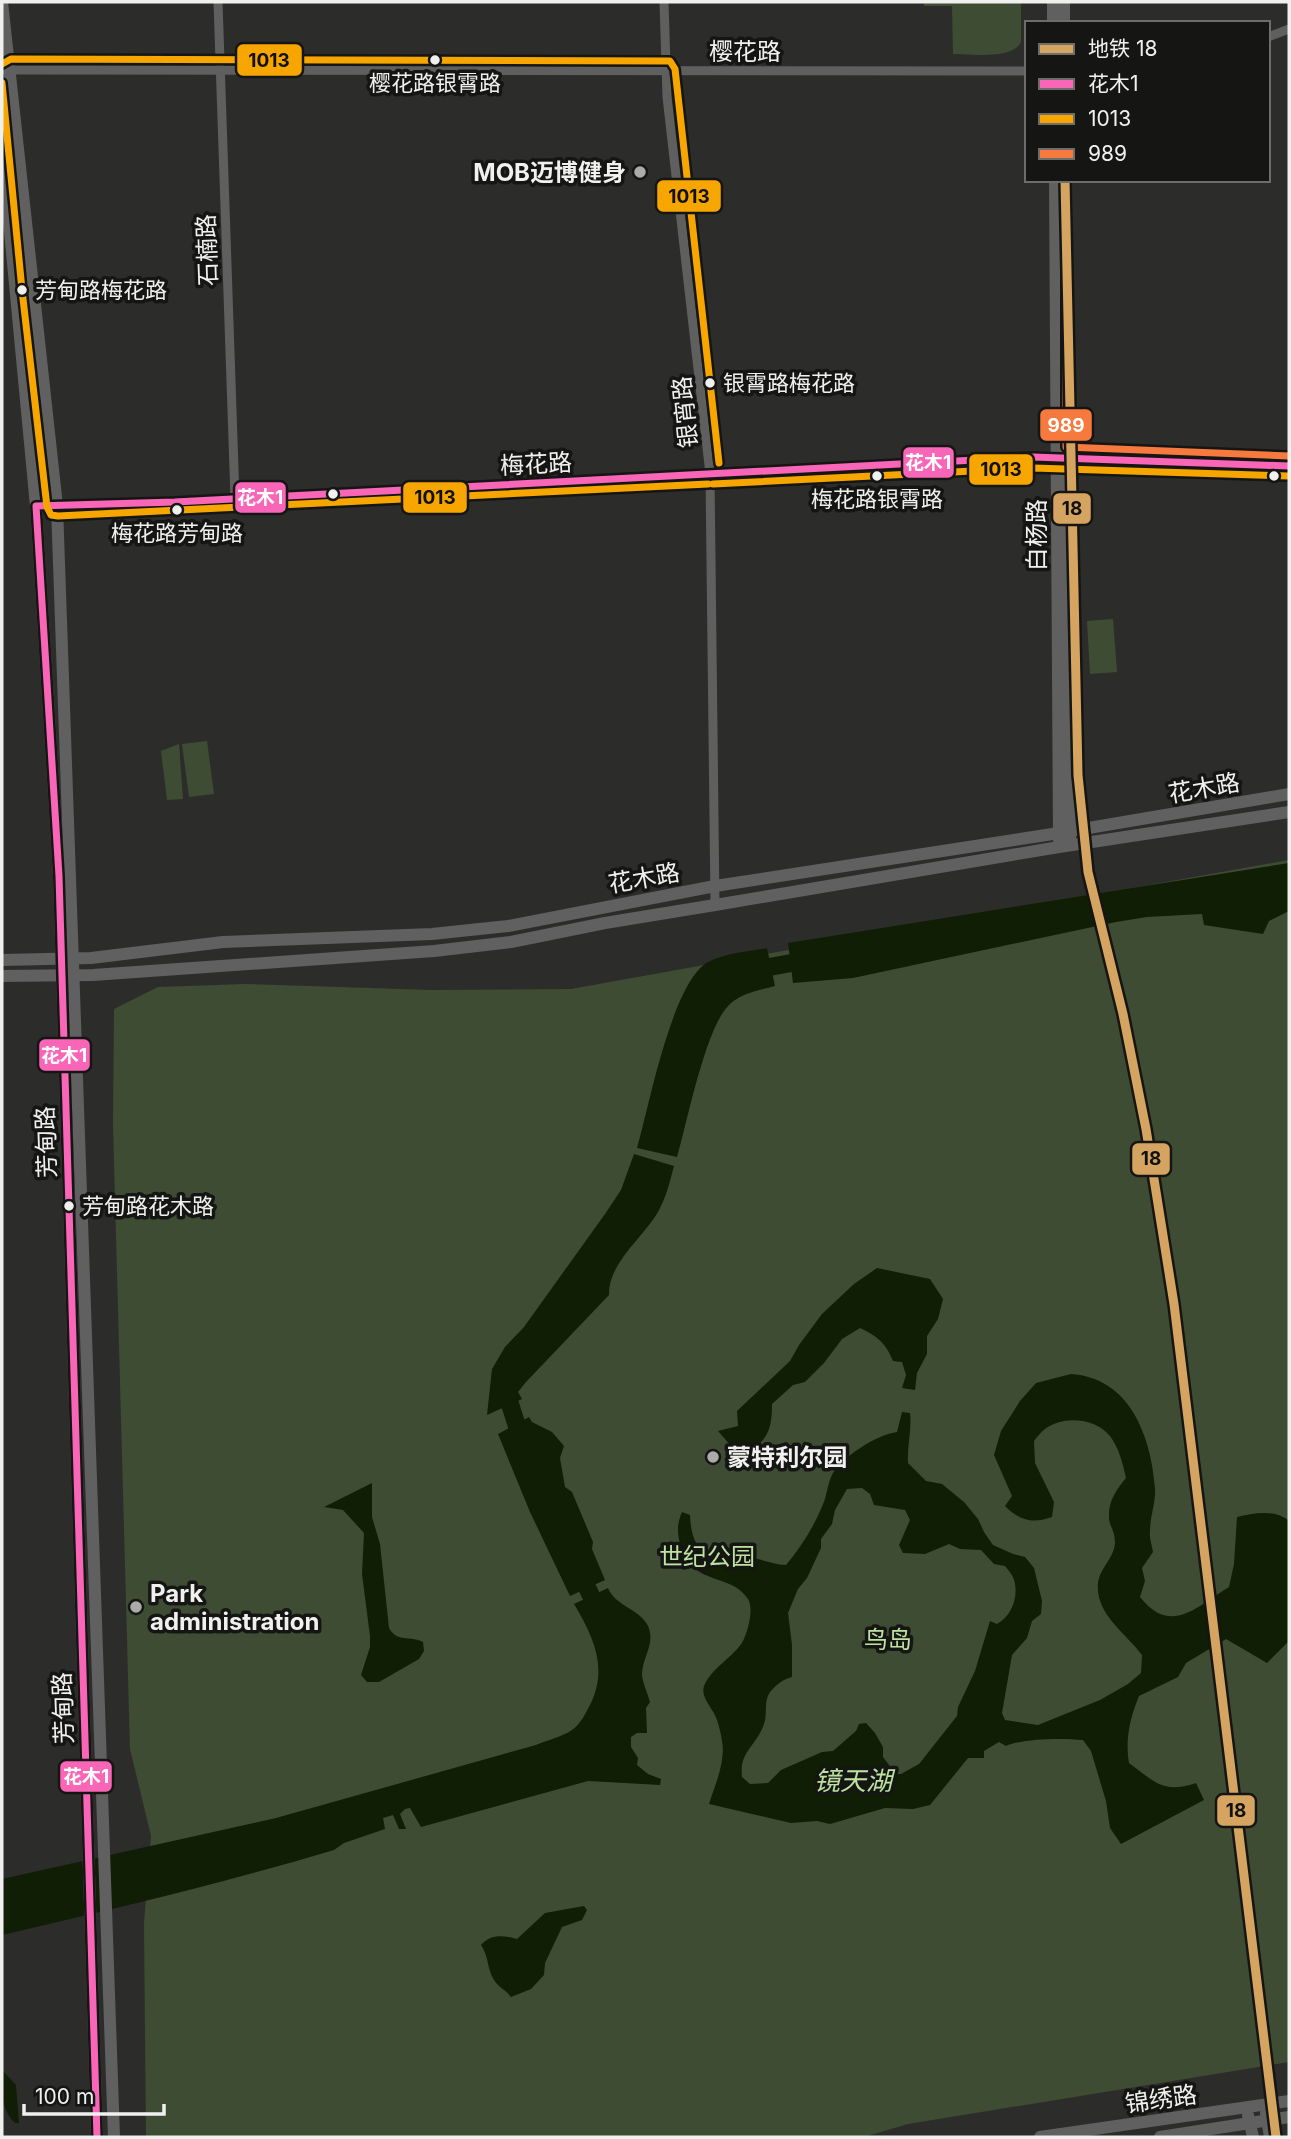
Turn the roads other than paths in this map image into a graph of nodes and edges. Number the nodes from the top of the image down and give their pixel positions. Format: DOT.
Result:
graph roads {
  1 [pos="2,2"];
  2 [pos="218,2"];
  3 [pos="663,2"];
  4 [pos="1053,2"];
  5 [pos="1064,2"];
  6 [pos="1053,21"];
  7 [pos="1064,21"];
  8 [pos="1289,29"];
  9 [pos="1270,36"];
  10 [pos="220,69"];
  11 [pos="6,70"];
  12 [pos="665,70"];
  13 [pos="1025,71"];
  14 [pos="2,147"];
  15 [pos="1055,182"];
  16 [pos="1066,182"];
  17 [pos="1062,457"];
  18 [pos="1289,466"];
  19 [pos="710,474"];
  20 [pos="236,498"];
  21 [pos="36,506"];
  22 [pos="57,506"];
  23 [pos="1289,794"];
  24 [pos="1289,811"];
  25 [pos="1064,839"];
  26 [pos="715,886"];
  27 [pos="715,905"];
  28 [pos="68,958"];
  29 [pos="2,960"];
  30 [pos="69,975"];
  31 [pos="2,976"];
  32 [pos="1289,2101"];
  33 [pos="1265,2105"];
  34 [pos="1247,2107"];
  35 [pos="1289,2117"];
  36 [pos="1267,2120"];
  37 [pos="1250,2123"];
  38 [pos="97,2137"];
  39 [pos="114,2137"];
  40 [pos="1040,2137"];
  41 [pos="1160,2137"];
  42 [pos="1253,2137"];
  43 [pos="1270,2137"];
  1 -- 11 [label="main road, 芳甸路"];
  2 -- 10 [label="street, 石楠路"];
  3 -- 12 [label="street, 银宵路"];
  4 -- 6 [label="main road"];
  5 -- 7 [label="main road"];
  8 -- 9 [label="street"];
  10 -- 11 [label="street, 樱花路"];
  10 -- 12 [label="street, 樱花路"];
  10 -- 20 [label="street, 石楠路"];
  11 -- 22 [label="main road, 芳甸路"];
  12 -- 13 [label="street, 樱花路"];
  12 -- 19 [label="street, 银宵路"];
  14 -- 21 [label="main road, 芳甸路"];
  15 -- 17 [label="main road, 白杨路"];
  16 -- 17 [label="main road, 白杨路"];
  17 -- 18 [label="street, 梅花路"];
  17 -- 19 [label="street, 梅花路"];
  17 -- 25 [label="main road, 白杨路"];
  19 -- 20 [label="street, 梅花路"];
  19 -- 26 [label="street, 银宵路"];
  20 -- 22 [label="street, 梅花路"];
  21 -- 22 [label="street, 梅花路"];
  21 -- 28 [label="main road, 芳甸路"];
  22 -- 28 [label="main road, 芳甸路"];
  23 -- 25 [label="main road, 花木路"];
  24 -- 25 [label="main road, 花木路"];
  25 -- 26 [label="main road, 花木路"];
  25 -- 27 [label="main road, 花木路"];
  26 -- 27 [label="street, 银宵路"];
  26 -- 28 [label="main road, 花木路"];
  27 -- 30 [label="main road, 花木路"];
  28 -- 29 [label="main road, 花木路"];
  28 -- 30 [label="main road, 芳甸路"];
  30 -- 31 [label="main road, 花木路"];
  30 -- 38 [label="main road, 芳甸路"];
  30 -- 39 [label="main road, 芳甸路"];
  32 -- 33 [label="main road, 锦绣路"];
  33 -- 34 [label="main road, 锦绣路"];
  33 -- 36 [label="main road"];
  34 -- 37 [label="main road"];
  34 -- 40 [label="main road, 锦绣路"];
  35 -- 36 [label="main road, 锦绣路"];
  36 -- 37 [label="main road, 锦绣路"];
  36 -- 43 [label="main road"];
  37 -- 41 [label="main road, 锦绣路"];
  37 -- 42 [label="main road"];
}
